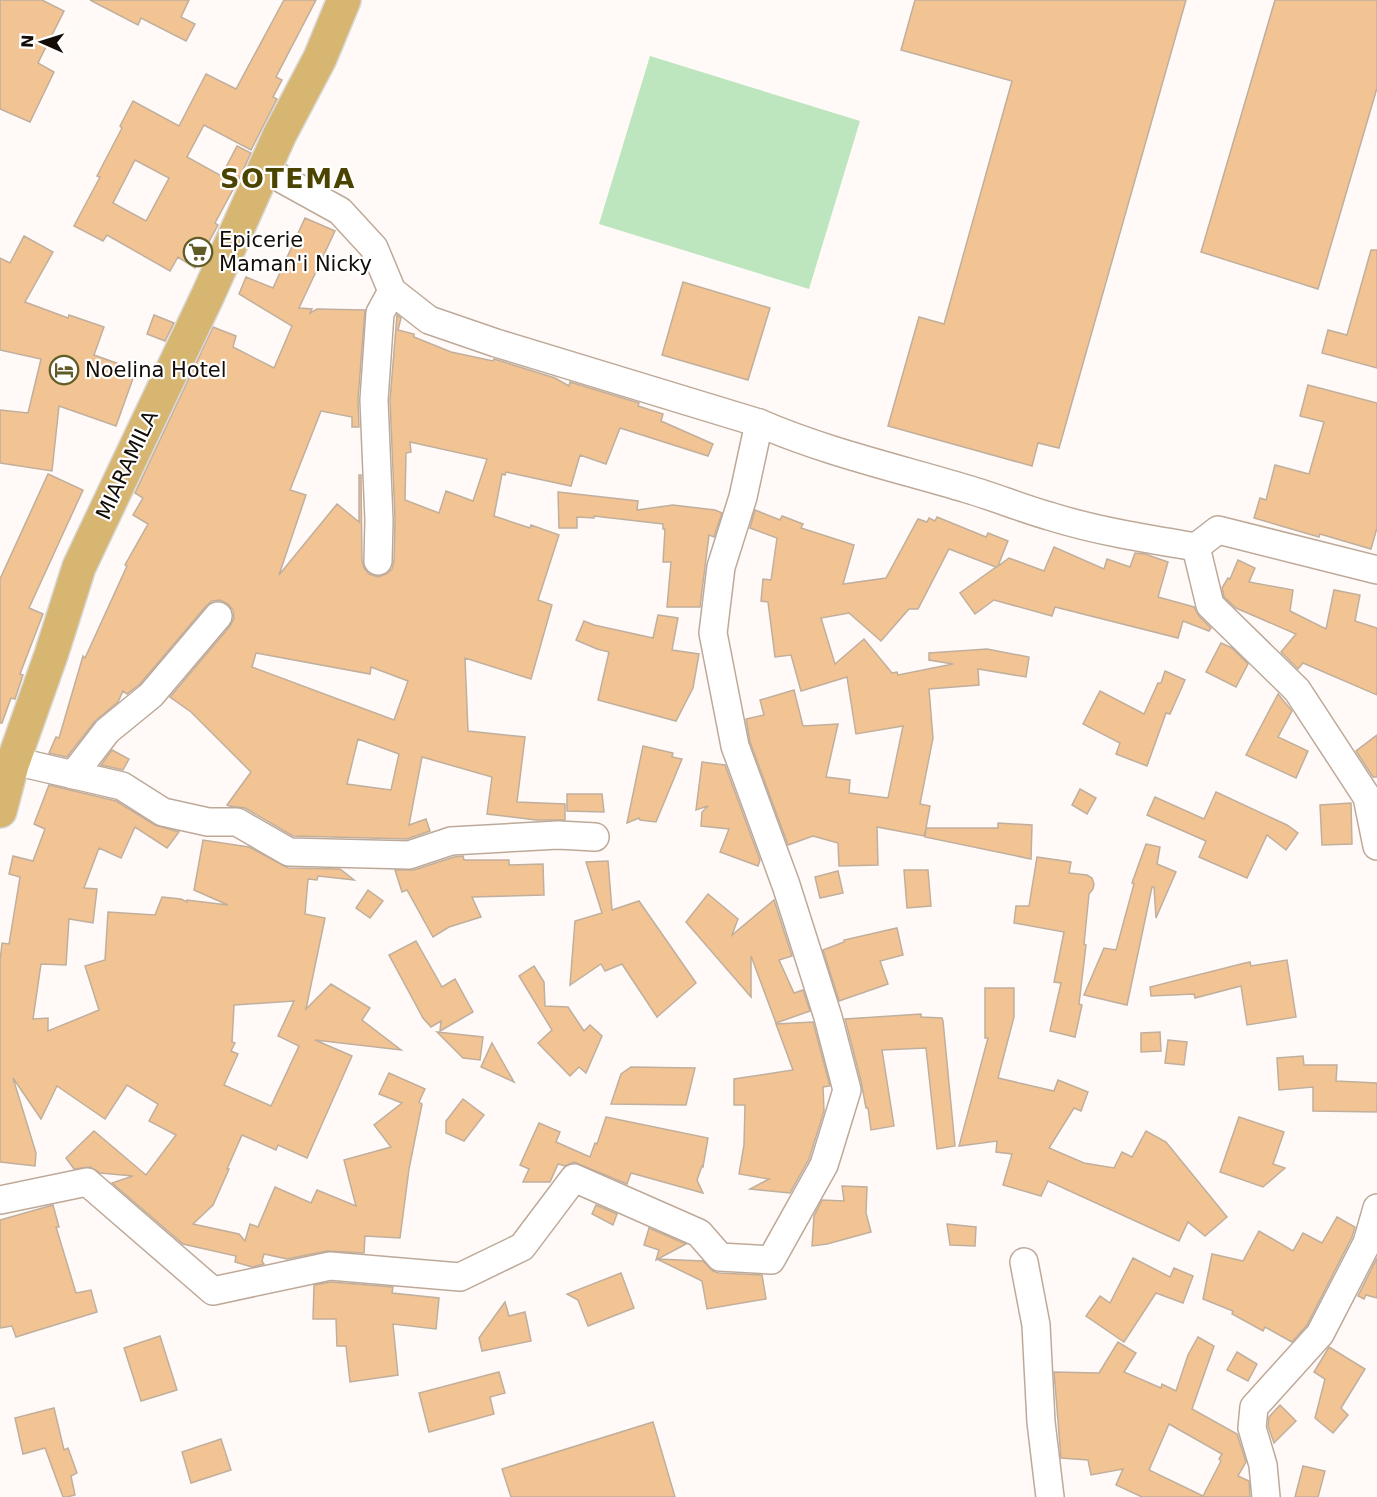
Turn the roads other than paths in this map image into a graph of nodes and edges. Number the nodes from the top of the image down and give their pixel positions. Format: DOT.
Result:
graph roads {
  1 [pos="344,0"];
  2 [pos="264,169"];
  3 [pos="392,291"];
  4 [pos="759,423"];
  5 [pos="1196,547"];
  6 [pos="378,561"];
  7 [pos="1377,570"];
  8 [pos="218,616"];
  9 [pos="9,763"];
  10 [pos="73,775"];
  11 [pos="0,811"];
  12 [pos="595,837"];
  13 [pos="1377,846"];
  14 [pos="0,1200"];
  15 [pos="1377,1208"];
  16 [pos="1024,1262"];
  17 [pos="1050,1497"];
  18 [pos="1266,1497"];
  1 -- 2 [label="main road, MIARAMILA"];
  2 -- 3 [label="street"];
  2 -- 9 [label="main road, MIARAMILA"];
  3 -- 4 [label="street"];
  3 -- 6 [label="street"];
  4 -- 5 [label="street"];
  4 -- 14 [label="street"];
  5 -- 7 [label="street"];
  5 -- 13 [label="street"];
  8 -- 10 [label="street"];
  9 -- 10 [label="street"];
  9 -- 11 [label="main road, MIARAMILA"];
  10 -- 12 [label="street"];
  15 -- 18 [label="street"];
  16 -- 17 [label="street"];
}
